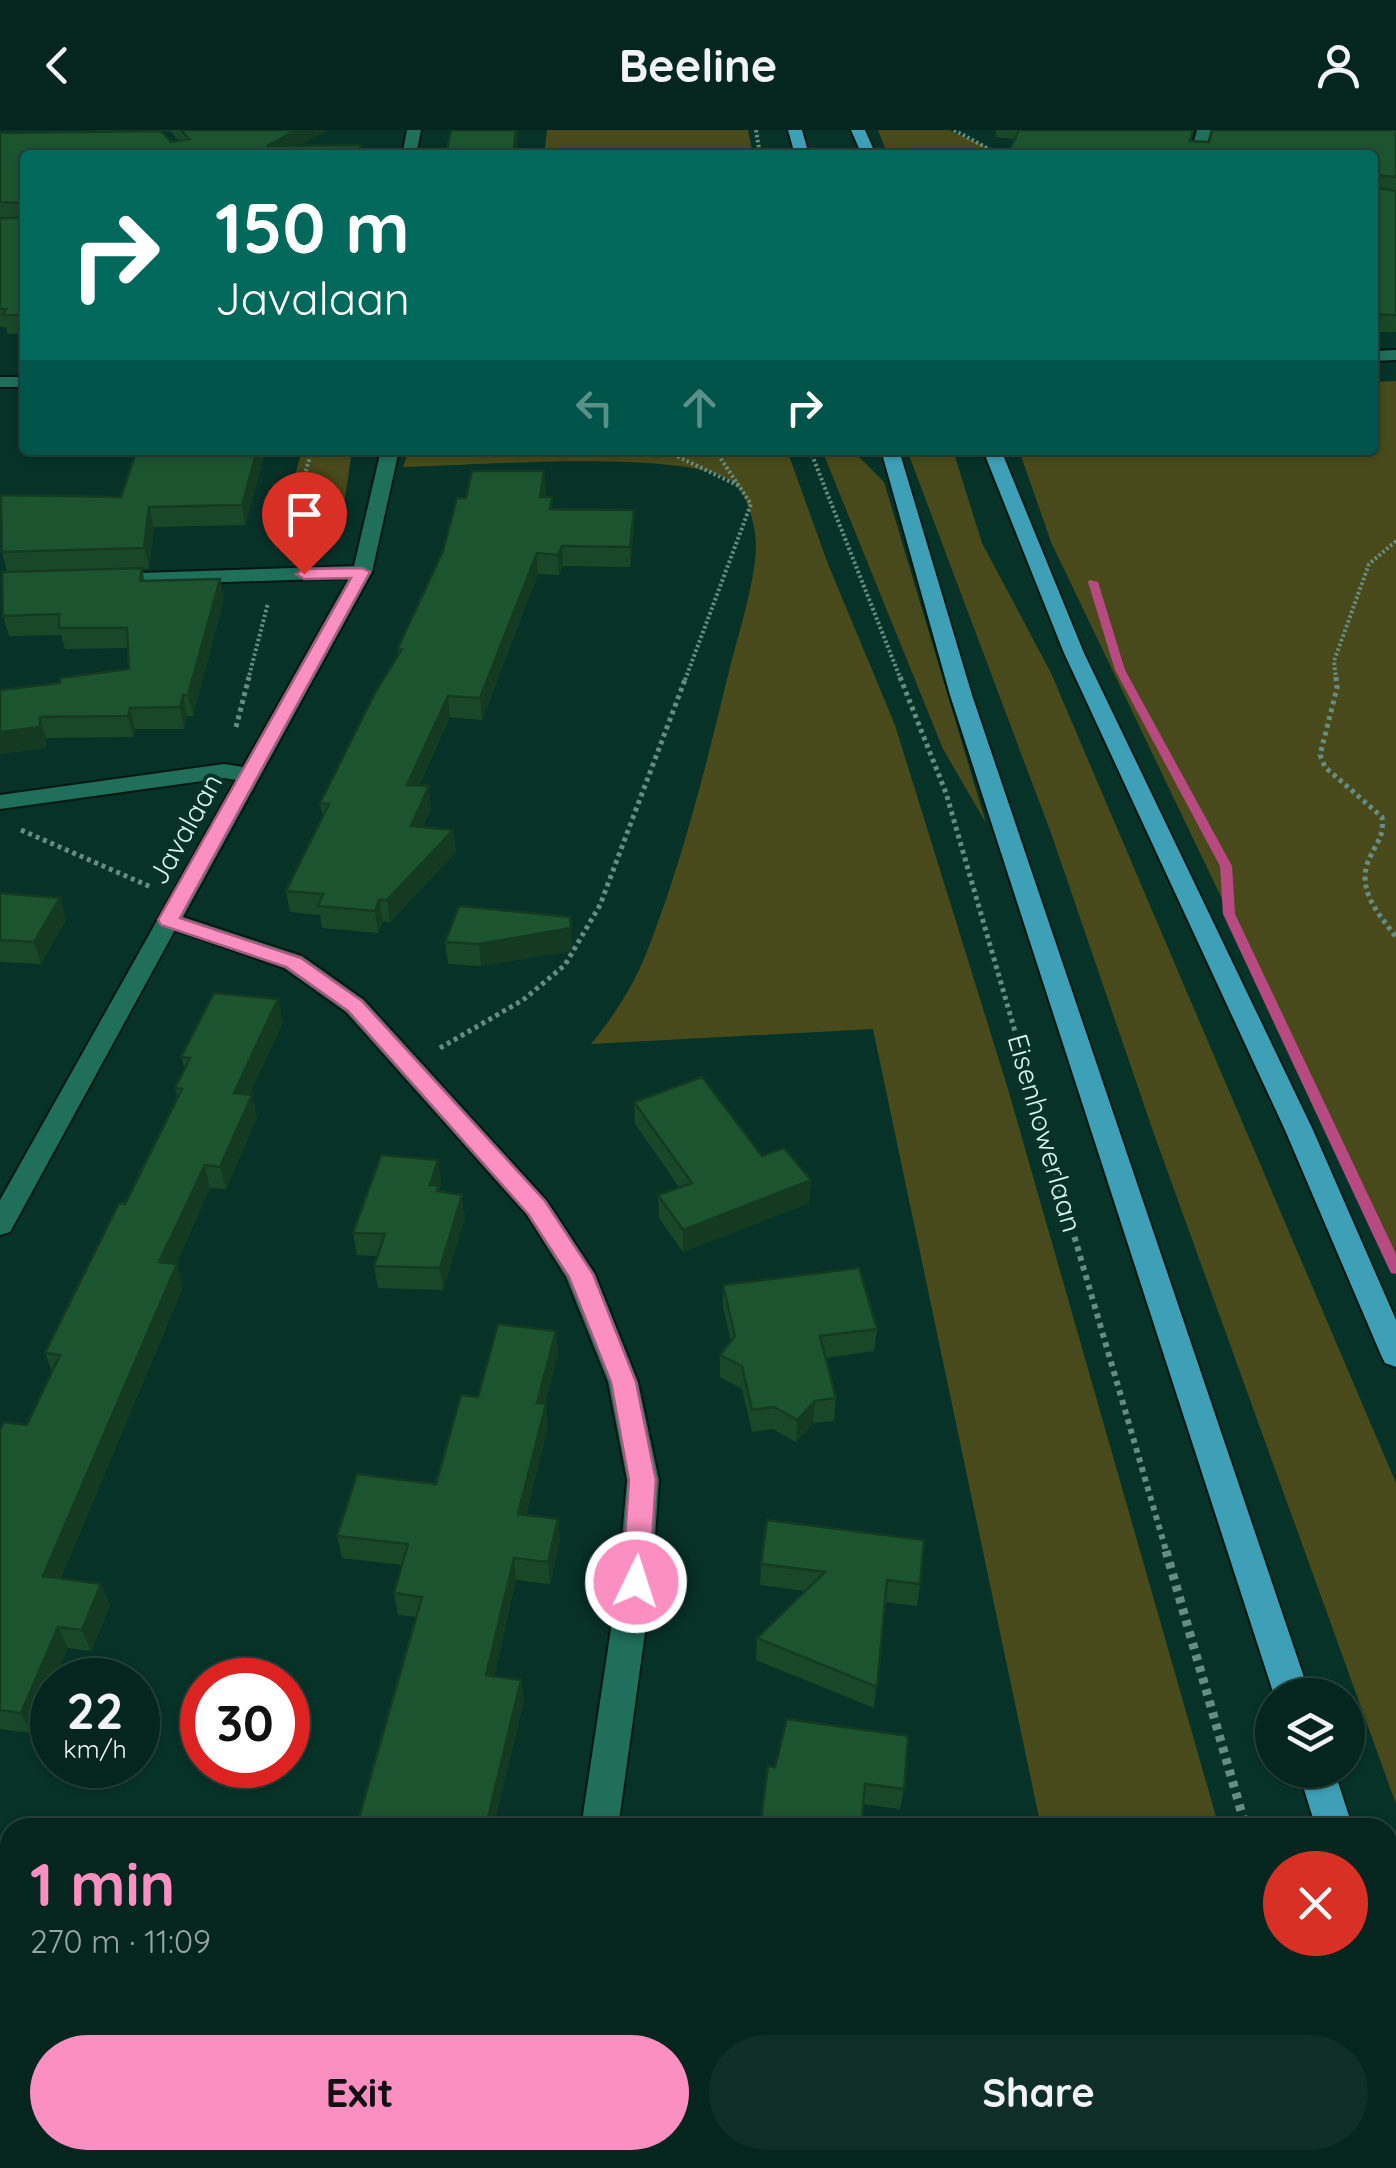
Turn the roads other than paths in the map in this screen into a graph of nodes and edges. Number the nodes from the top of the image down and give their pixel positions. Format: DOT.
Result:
graph roads {
  1 [pos="389,455"];
  2 [pos="891,455"];
  3 [pos="994,455"];
  4 [pos="362,572"];
  5 [pos="78,580"];
  6 [pos="250,775"];
  7 [pos="0,802"];
  8 [pos="174,910"];
  9 [pos="0,1224"];
  10 [pos="1396,1355"];
  11 [pos="1286,1678"];
  12 [pos="1322,1788"];
  13 [pos="601,1818"];
  14 [pos="1332,1818"];
  1 -- 4 [label="street, Javalaan"];
  2 -- 11 [label="main road, Eisenhowerlaan"];
  3 -- 10 [label="main road"];
  4 -- 5 [label="street"];
  4 -- 6 [label="street, Javalaan"];
  6 -- 7 [label="street"];
  6 -- 8 [label="street, Javalaan"];
  8 -- 9 [label="street, Javalaan"];
  8 -- 13 [label="street"];
  12 -- 14 [label="main road"];
}
